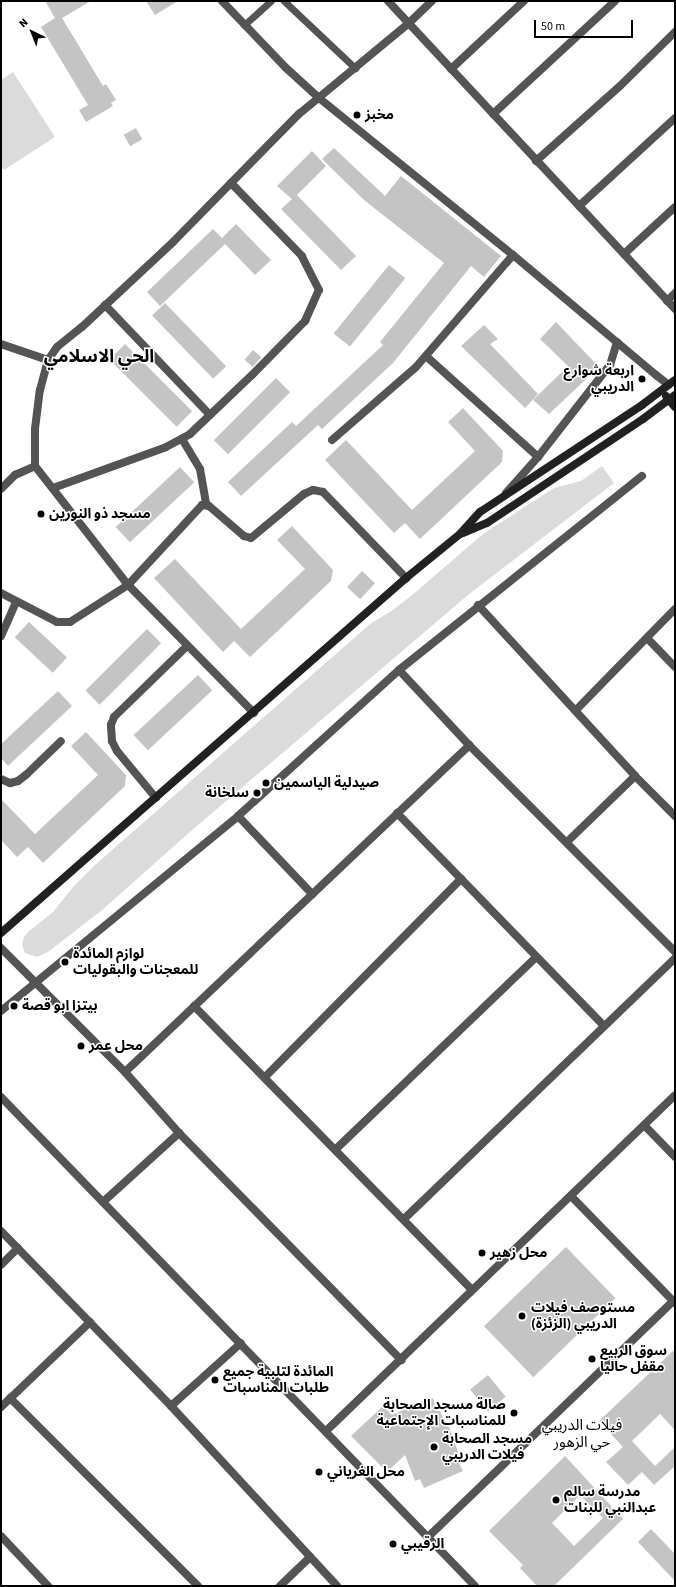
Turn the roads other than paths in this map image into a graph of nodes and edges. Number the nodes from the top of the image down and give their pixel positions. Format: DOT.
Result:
graph roads {
  1 [pos="222,1"];
  2 [pos="271,1"];
  3 [pos="284,1"];
  4 [pos="388,1"];
  5 [pos="432,1"];
  6 [pos="524,1"];
  7 [pos="615,1"];
  8 [pos="409,23"];
  9 [pos="244,25"];
  10 [pos="675,32"];
  11 [pos="355,68"];
  12 [pos="451,69"];
  13 [pos="319,98"];
  14 [pos="493,114"];
  15 [pos="675,118"];
  16 [pos="536,161"];
  17 [pos="231,183"];
  18 [pos="579,206"];
  19 [pos="675,207"];
  20 [pos="624,254"];
  21 [pos="513,255"];
  22 [pos="675,293"];
  23 [pos="667,301"];
  24 [pos="105,305"];
  25 [pos="675,309"];
  26 [pos="617,342"];
  27 [pos="1,344"];
  28 [pos="426,356"];
  29 [pos="48,360"];
  30 [pos="656,376"];
  31 [pos="672,382"];
  32 [pos="662,390"];
  33 [pos="675,391"];
  34 [pos="672,398"];
  35 [pos="675,407"];
  36 [pos="210,415"];
  37 [pos="182,439"];
  38 [pos="332,440"];
  39 [pos="538,457"];
  40 [pos="35,466"];
  41 [pos="642,476"];
  42 [pos="1,488"];
  43 [pos="53,488"];
  44 [pos="504,495"];
  45 [pos="206,504"];
  46 [pos="460,534"];
  47 [pos="406,578"];
  48 [pos="128,585"];
  49 [pos="1,593"];
  50 [pos="16,602"];
  51 [pos="478,605"];
  52 [pos="675,609"];
  53 [pos="1,636"];
  54 [pos="647,638"];
  55 [pos="187,646"];
  56 [pos="675,667"];
  57 [pos="399,670"];
  58 [pos="576,710"];
  59 [pos="254,713"];
  60 [pos="61,741"];
  61 [pos="469,744"];
  62 [pos="635,776"];
  63 [pos="1,779"];
  64 [pos="156,798"];
  65 [pos="397,813"];
  66 [pos="238,816"];
  67 [pos="675,816"];
  68 [pos="567,842"];
  69 [pos="461,879"];
  70 [pos="312,894"];
  71 [pos="1,933"];
  72 [pos="1,948"];
  73 [pos="675,952"];
  74 [pos="536,957"];
  75 [pos="675,958"];
  76 [pos="35,981"];
  77 [pos="194,1006"];
  78 [pos="1,1011"];
  79 [pos="604,1026"];
  80 [pos="125,1072"];
  81 [pos="265,1077"];
  82 [pos="675,1095"];
  83 [pos="1,1097"];
  84 [pos="644,1125"];
  85 [pos="179,1133"];
  86 [pos="336,1149"];
  87 [pos="675,1157"];
  88 [pos="571,1196"];
  89 [pos="103,1202"];
  90 [pos="404,1219"];
  91 [pos="1,1231"];
  92 [pos="18,1248"];
  93 [pos="1,1265"];
  94 [pos="472,1290"];
  95 [pos="674,1302"];
  96 [pos="90,1322"];
  97 [pos="241,1343"];
  98 [pos="401,1360"];
  99 [pos="10,1398"];
  100 [pos="1,1406"];
  101 [pos="171,1406"];
  102 [pos="326,1431"];
  103 [pos="1,1536"];
  104 [pos="428,1537"];
  105 [pos="310,1557"];
  106 [pos="48,1586"];
  107 [pos="198,1586"];
  108 [pos="280,1586"];
  109 [pos="337,1586"];
  110 [pos="475,1586"];
  1 -- 9 [label="street"];
  2 -- 9 [label="lane"];
  3 -- 11 [label="lane"];
  4 -- 8 [label="street"];
  5 -- 8 [label="street"];
  6 -- 12 [label="street"];
  7 -- 14 [label="street"];
  8 -- 11 [label="street"];
  8 -- 12 [label="street"];
  9 -- 13 [label="street"];
  10 -- 16 [label="street"];
  11 -- 13 [label="street"];
  12 -- 14 [label="street"];
  13 -- 17 [label="street"];
  13 -- 21 [label="street"];
  14 -- 16 [label="street"];
  15 -- 18 [label="street"];
  16 -- 18 [label="street"];
  17 -- 24 [label="street"];
  17 -- 36 [label="street"];
  18 -- 20 [label="street"];
  19 -- 20 [label="street"];
  20 -- 23 [label="street"];
  21 -- 26 [label="street"];
  21 -- 28 [label="street"];
  22 -- 23 [label="street"];
  23 -- 25 [label="street"];
  24 -- 29 [label="street"];
  24 -- 36 [label="street"];
  26 -- 30 [label="street"];
  26 -- 39 [label="street"];
  27 -- 29 [label="street"];
  28 -- 38 [label="street"];
  28 -- 39 [label="street"];
  29 -- 40 [label="street"];
  30 -- 31 [label="street"];
  30 -- 32 [label="street"];
  31 -- 32 [label="street"];
  31 -- 33 [label="street"];
  32 -- 34 [label="street"];
  32 -- 44 [label="street"];
  34 -- 35 [label="street"];
  34 -- 46 [label="street"];
  36 -- 37 [label="street"];
  37 -- 43 [label="street"];
  37 -- 45 [label="street"];
  39 -- 44 [label="street"];
  40 -- 42 [label="street"];
  40 -- 43 [label="street"];
  41 -- 51 [label="street"];
  43 -- 48 [label="street"];
  44 -- 46 [label="street"];
  45 -- 47 [label="street"];
  45 -- 48 [label="street"];
  46 -- 47 [label="street"];
  47 -- 59 [label="street"];
  48 -- 50 [label="street"];
  48 -- 55 [label="street"];
  49 -- 50 [label="street"];
  50 -- 53 [label="street"];
  51 -- 57 [label="street"];
  51 -- 58 [label="street"];
  52 -- 54 [label="street"];
  54 -- 56 [label="street"];
  54 -- 58 [label="street"];
  55 -- 59 [label="street"];
  55 -- 64 [label="street"];
  57 -- 61 [label="street"];
  57 -- 66 [label="street"];
  58 -- 62 [label="street"];
  59 -- 64 [label="street"];
  60 -- 63 [label="street"];
  61 -- 65 [label="street"];
  61 -- 68 [label="street"];
  62 -- 67 [label="street"];
  62 -- 68 [label="street"];
  64 -- 71 [label="street"];
  65 -- 69 [label="street"];
  65 -- 70 [label="street"];
  66 -- 70 [label="street"];
  66 -- 76 [label="street"];
  68 -- 73 [label="street"];
  69 -- 74 [label="street"];
  69 -- 81 [label="street"];
  70 -- 77 [label="street"];
  72 -- 76 [label="street"];
  74 -- 79 [label="street"];
  74 -- 86 [label="street"];
  75 -- 79 [label="street"];
  76 -- 78 [label="street"];
  76 -- 80 [label="street"];
  77 -- 80 [label="street"];
  77 -- 81 [label="street"];
  79 -- 90 [label="street"];
  80 -- 85 [label="street"];
  81 -- 86 [label="street"];
  82 -- 84 [label="street"];
  83 -- 89 [label="street"];
  84 -- 87 [label="street"];
  84 -- 88 [label="street"];
  85 -- 89 [label="street"];
  85 -- 98 [label="street"];
  86 -- 90 [label="street"];
  88 -- 94 [label="street"];
  88 -- 95 [label="street"];
  89 -- 97 [label="street"];
  90 -- 94 [label="street"];
  91 -- 92 [label="street"];
  92 -- 93 [label="street"];
  92 -- 96 [label="street"];
  94 -- 98 [label="street"];
  95 -- 104 [label="street"];
  96 -- 99 [label="street"];
  96 -- 101 [label="street"];
  97 -- 101 [label="street"];
  97 -- 102 [label="street"];
  98 -- 102 [label="street"];
  99 -- 100 [label="street"];
  99 -- 107 [label="street"];
  101 -- 105 [label="street"];
  102 -- 104 [label="street"];
  103 -- 106 [label="street"];
  104 -- 110 [label="street"];
  105 -- 108 [label="street"];
  105 -- 109 [label="street"];
}
